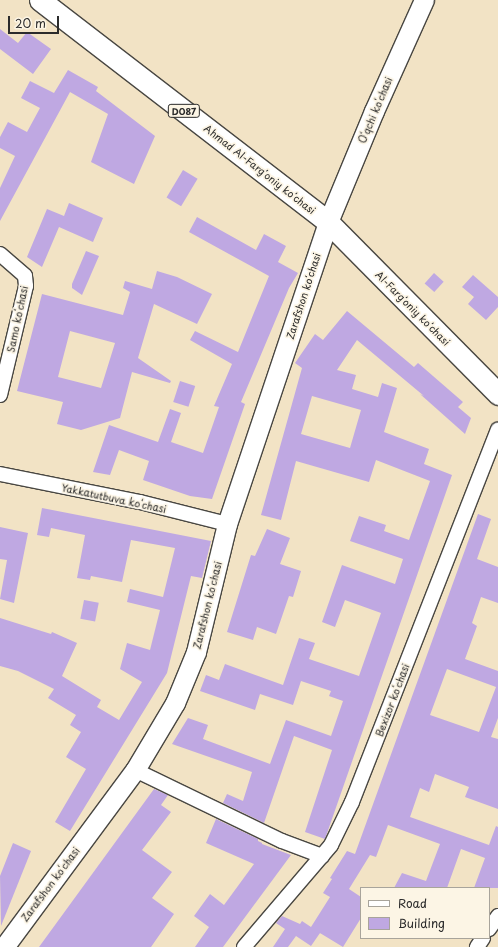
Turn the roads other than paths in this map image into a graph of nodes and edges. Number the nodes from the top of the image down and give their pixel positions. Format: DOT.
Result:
graph roads {
  1 [pos="40,0"];
  2 [pos="424,0"];
  3 [pos="328,222"];
  4 [pos="0,254"];
  5 [pos="498,394"];
  6 [pos="0,395"];
  7 [pos="498,430"];
  8 [pos="0,474"];
  9 [pos="227,524"];
  10 [pos="135,770"];
  11 [pos="322,856"];
  12 [pos="498,916"];
  13 [pos="490,928"];
  14 [pos="4,947"];
  15 [pos="244,947"];
  1 -- 3 [label="main road, Ahmad Al-Fargʻoniy koʻchasi / D087"];
  2 -- 3 [label="main road, Oʻqchi koʻchasi"];
  3 -- 5 [label="main road, Al-Fargʻoniy koʻchasi / D087"];
  3 -- 9 [label="main road, Zarafshon koʻchasi"];
  4 -- 6 [label="street, Samo koʻchasi"];
  7 -- 11 [label="street, Bexizor koʻchasi"];
  8 -- 9 [label="street, Yakkatutbuva koʻchasi"];
  9 -- 10 [label="main road, Zarafshon koʻchasi"];
  10 -- 11 [label="street"];
  10 -- 14 [label="main road, Zarafshon koʻchasi"];
  11 -- 15 [label="street, Bexizor koʻchasi"];
  12 -- 13 [label="street"];
}
